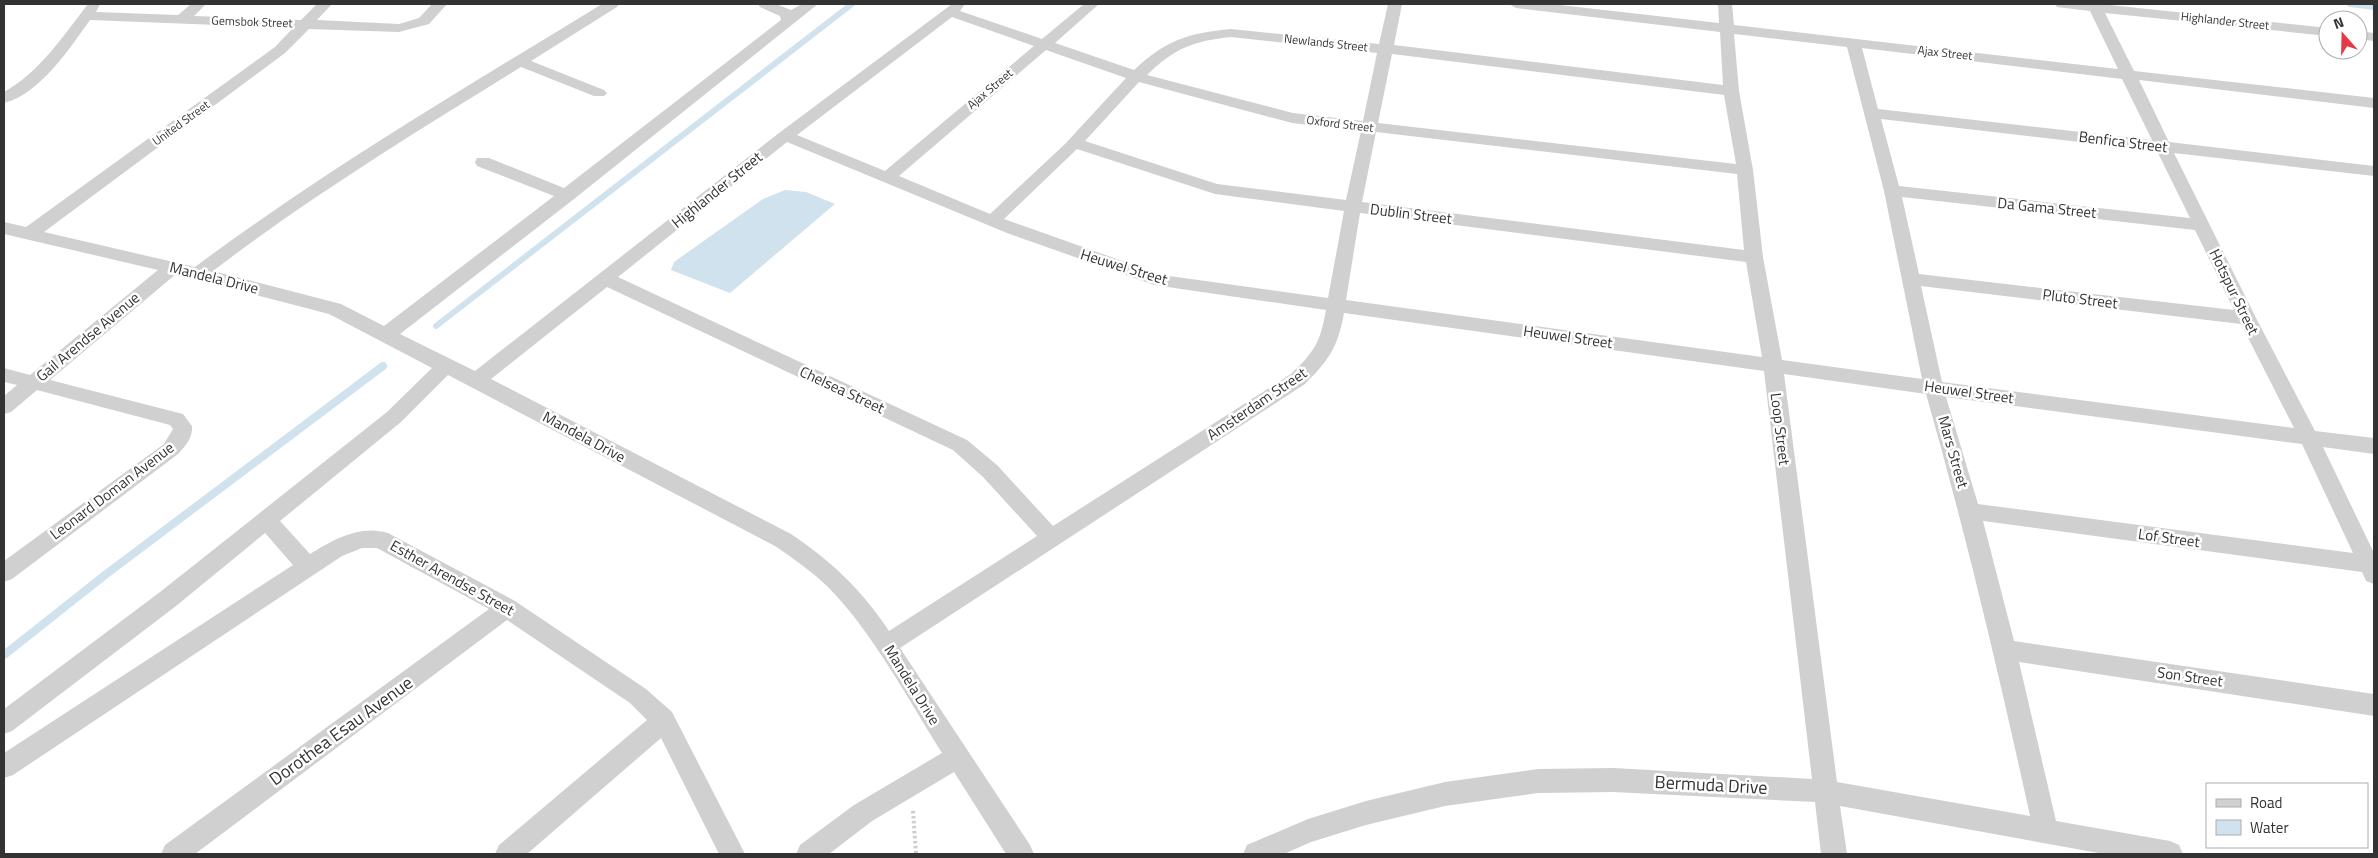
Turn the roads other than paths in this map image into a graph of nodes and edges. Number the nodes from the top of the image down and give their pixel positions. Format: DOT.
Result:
graph roads {
  1 [pos="198,4"];
  2 [pos="325,4"];
  3 [pos="440,4"];
  4 [pos="612,4"];
  5 [pos="765,4"];
  6 [pos="811,4"];
  7 [pos="1092,4"];
  8 [pos="1395,4"];
  9 [pos="1516,4"];
  10 [pos="1725,4"];
  11 [pos="2062,4"];
  12 [pos="2096,7"];
  13 [pos="955,8"];
  14 [pos="91,10"];
  15 [pos="789,18"];
  16 [pos="182,19"];
  17 [pos="306,24"];
  18 [pos="1726,28"];
  19 [pos="2318,31"];
  20 [pos="1853,43"];
  21 [pos="1043,44"];
  22 [pos="1386,49"];
  23 [pos="521,62"];
  24 [pos="2128,75"];
  25 [pos="1138,77"];
  26 [pos="1731,91"];
  27 [pos="599,93"];
  28 [pos="6,97"];
  29 [pos="2374,102"];
  30 [pos="1872,113"];
  31 [pos="1370,128"];
  32 [pos="785,136"];
  33 [pos="1074,143"];
  34 [pos="2165,148"];
  35 [pos="484,162"];
  36 [pos="1744,170"];
  37 [pos="2374,171"];
  38 [pos="890,176"];
  39 [pos="1892,191"];
  40 [pos="568,195"];
  41 [pos="1353,206"];
  42 [pos="992,221"];
  43 [pos="2202,225"];
  44 [pos="4,228"];
  45 [pos="30,234"];
  46 [pos="1754,258"];
  47 [pos="172,267"];
  48 [pos="199,274"];
  49 [pos="606,279"];
  50 [pos="1912,279"];
  51 [pos="1336,305"];
  52 [pos="2247,318"];
  53 [pos="390,337"];
  54 [pos="438,362"];
  55 [pos="1773,365"];
  56 [pos="4,375"];
  57 [pos="477,380"];
  58 [pos="34,383"];
  59 [pos="1934,388"];
  60 [pos="4,406"];
  61 [pos="2309,438"];
  62 [pos="2374,446"];
  63 [pos="1970,511"];
  64 [pos="266,520"];
  65 [pos="1051,538"];
  66 [pos="308,567"];
  67 [pos="2372,570"];
  68 [pos="4,573"];
  69 [pos="508,608"];
  70 [pos="887,644"];
  71 [pos="2005,650"];
  72 [pos="2374,705"];
  73 [pos="664,720"];
  74 [pos="4,724"];
  75 [pos="958,757"];
  76 [pos="4,767"];
  77 [pos="1825,791"];
  78 [pos="2046,832"];
  79 [pos="174,854"];
  80 [pos="508,854"];
  81 [pos="732,854"];
  82 [pos="809,854"];
  83 [pos="1021,854"];
  84 [pos="1256,854"];
  85 [pos="1834,854"];
  86 [pos="2170,854"];
  1 -- 16 [label="street"];
  2 -- 17 [label="street, United Street"];
  3 -- 17 [label="street, Gemsbok Street"];
  4 -- 23 [label="street"];
  5 -- 15 [label="street"];
  6 -- 15 [label="street"];
  7 -- 21 [label="street, Ajax Street"];
  8 -- 22 [label="street, Amsterdam Street"];
  9 -- 18 [label="street, Ajax Street"];
  10 -- 18 [label="street, Loop Street"];
  11 -- 12 [label="street, Highlander Street"];
  12 -- 19 [label="street, Highlander Street"];
  12 -- 24 [label="street, Hotspur Street"];
  13 -- 21 [label="street, Oxford Street"];
  13 -- 32 [label="street, Highlander Street"];
  14 -- 16 [label="street, Gemsbok Street"];
  14 -- 28 [label="street"];
  15 -- 40 [label="street"];
  16 -- 17 [label="street, Gemsbok Street"];
  17 -- 45 [label="street, United Street"];
  18 -- 20 [label="street, Ajax Street"];
  18 -- 26 [label="street, Loop Street"];
  20 -- 24 [label="street, Ajax Street"];
  20 -- 30 [label="street, Mars Street"];
  21 -- 25 [label="street, Oxford Street"];
  21 -- 38 [label="street, Ajax Street"];
  22 -- 25 [label="street, Newlands Street"];
  22 -- 26 [label="street, Newlands Street"];
  22 -- 31 [label="street, Amsterdam Street"];
  23 -- 27 [label="street"];
  23 -- 48 [label="street"];
  24 -- 29 [label="street, Ajax Street"];
  24 -- 34 [label="street, Hotspur Street"];
  25 -- 31 [label="street, Oxford Street"];
  25 -- 33 [label="street, Newlands Street"];
  26 -- 36 [label="street, Loop Street"];
  30 -- 34 [label="street, Benfica Street"];
  30 -- 39 [label="street, Mars Street"];
  31 -- 36 [label="street, Oxford Street"];
  31 -- 41 [label="street, Amsterdam Street"];
  32 -- 38 [label="street, Heuwel Street"];
  32 -- 49 [label="street, Highlander Street"];
  33 -- 41 [label="street, Dublin Street"];
  33 -- 42 [label="street, Newlands Street"];
  34 -- 37 [label="street, Benfica Street"];
  34 -- 43 [label="street, Hotspur Street"];
  35 -- 40 [label="street"];
  36 -- 46 [label="street, Loop Street"];
  38 -- 42 [label="street, Heuwel Street"];
  39 -- 43 [label="street, Da Gama Street"];
  39 -- 50 [label="street, Mars Street"];
  40 -- 53 [label="street"];
  41 -- 46 [label="street, Dublin Street"];
  41 -- 51 [label="street, Amsterdam Street"];
  42 -- 51 [label="street, Heuwel Street"];
  43 -- 52 [label="street, Hotspur Street"];
  44 -- 45 [label="street, Mandela Drive"];
  45 -- 47 [label="street, Mandela Drive"];
  46 -- 55 [label="street, Loop Street"];
  47 -- 48 [label="street, Mandela Drive"];
  47 -- 58 [label="street, Gail Arendse Avenue"];
  48 -- 53 [label="street, Mandela Drive"];
  49 -- 57 [label="street, Highlander Street"];
  49 -- 65 [label="street, Chelsea Street"];
  50 -- 52 [label="street, Pluto Street"];
  50 -- 59 [label="street, Mars Street"];
  51 -- 55 [label="street, Heuwel Street"];
  51 -- 65 [label="street, Amsterdam Street"];
  52 -- 61 [label="street, Hotspur Street"];
  53 -- 54 [label="street, Mandela Drive"];
  54 -- 57 [label="street, Mandela Drive"];
  54 -- 64 [label="street"];
  55 -- 59 [label="street, Heuwel Street"];
  55 -- 77 [label="street, Loop Street"];
  56 -- 58 [label="street"];
  57 -- 70 [label="street, Mandela Drive"];
  58 -- 60 [label="street, Gail Arendse Avenue"];
  58 -- 68 [label="street, Leonard Doman Avenue"];
  59 -- 61 [label="street, Heuwel Street"];
  59 -- 63 [label="street, Mars Street"];
  61 -- 62 [label="street, Heuwel Street"];
  61 -- 67 [label="street, Hotspur Street"];
  63 -- 67 [label="street, Lof Street"];
  63 -- 71 [label="street, Mars Street"];
  64 -- 66 [label="street"];
  64 -- 74 [label="street"];
  65 -- 70 [label="street, Amsterdam Street"];
  66 -- 69 [label="street, Esther Arendse Street"];
  66 -- 76 [label="street, Esther Arendse Street"];
  69 -- 73 [label="street, Esther Arendse Street"];
  69 -- 79 [label="street, Dorothea Esau Avenue"];
  70 -- 75 [label="street, Mandela Drive"];
  71 -- 72 [label="street, Son Street"];
  71 -- 78 [label="street, Mars Street"];
  73 -- 80 [label="street"];
  73 -- 81 [label="street, Esther Arendse Street"];
  75 -- 82 [label="street"];
  75 -- 83 [label="street, Mandela Drive"];
  77 -- 78 [label="street, Bermuda Drive"];
  77 -- 84 [label="street, Bermuda Drive"];
  77 -- 85 [label="street, Loop Street"];
  78 -- 86 [label="street, Bermuda Drive"];
}
